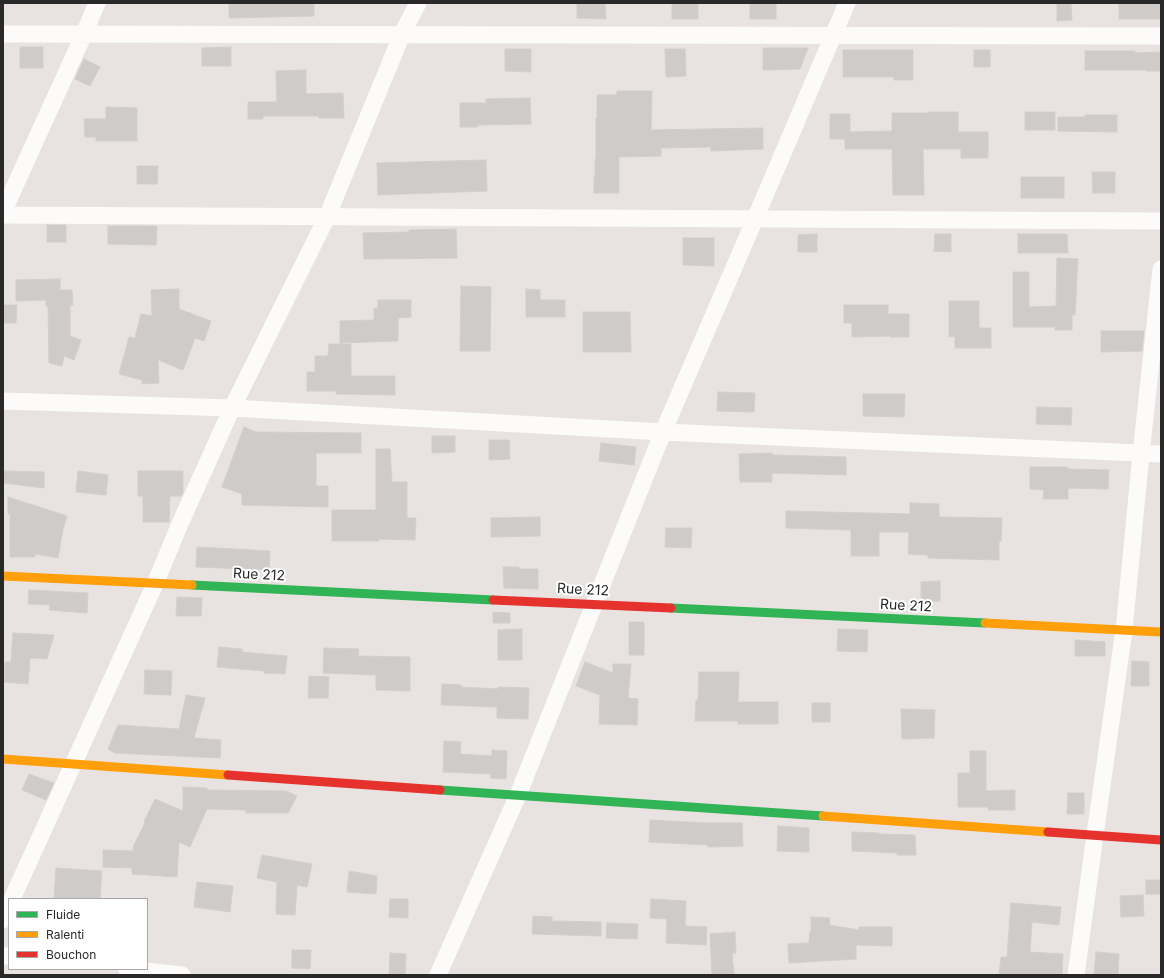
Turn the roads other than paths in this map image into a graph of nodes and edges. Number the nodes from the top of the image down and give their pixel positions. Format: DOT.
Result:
graph roads {
  1 [pos="97,3"];
  2 [pos="418,3"];
  3 [pos="847,3"];
  4 [pos="3,34"];
  5 [pos="84,34"];
  6 [pos="402,34"];
  7 [pos="833,35"];
  8 [pos="1161,36"];
  9 [pos="3,213"];
  10 [pos="327,217"];
  11 [pos="756,219"];
  12 [pos="1161,221"];
  13 [pos="1161,269"];
  14 [pos="3,401"];
  15 [pos="232,408"];
  16 [pos="663,432"];
  17 [pos="1141,454"];
  18 [pos="1161,454"];
  19 [pos="3,576"];
  20 [pos="155,584"];
  21 [pos="593,605"];
  22 [pos="1124,630"];
  23 [pos="1161,632"];
  24 [pos="3,759"];
  25 [pos="72,764"];
  26 [pos="518,795"];
  27 [pos="1095,834"];
  28 [pos="1161,840"];
  29 [pos="12,898"];
  30 [pos="8,909"];
  31 [pos="3,920"];
  32 [pos="136,970"];
  33 [pos="182,975"];
  34 [pos="438,975"];
  35 [pos="1076,975"];
  1 -- 5 [label="street"];
  2 -- 6 [label="street"];
  3 -- 7 [label="street"];
  4 -- 5 [label="street"];
  5 -- 6 [label="street"];
  5 -- 9 [label="street"];
  6 -- 7 [label="street"];
  6 -- 10 [label="street"];
  7 -- 8 [label="street"];
  7 -- 11 [label="street"];
  9 -- 10 [label="street"];
  10 -- 11 [label="street"];
  10 -- 15 [label="street"];
  11 -- 12 [label="street"];
  11 -- 16 [label="street"];
  13 -- 17 [label="street"];
  14 -- 15 [label="street"];
  15 -- 16 [label="street"];
  15 -- 20 [label="street"];
  16 -- 17 [label="street"];
  16 -- 21 [label="street"];
  17 -- 18 [label="street"];
  17 -- 22 [label="street"];
  19 -- 20 [label="street, Rue 212"];
  20 -- 21 [label="street, Rue 212"];
  20 -- 25 [label="street"];
  21 -- 22 [label="street, Rue 212"];
  21 -- 26 [label="street"];
  22 -- 23 [label="street, Rue 212"];
  22 -- 27 [label="street"];
  24 -- 25 [label="street"];
  25 -- 26 [label="street"];
  25 -- 29 [label="street"];
  26 -- 27 [label="street"];
  26 -- 34 [label="street"];
  27 -- 28 [label="street"];
  27 -- 35 [label="street"];
  30 -- 31 [label="street"];
  32 -- 33 [label="street"];
}
